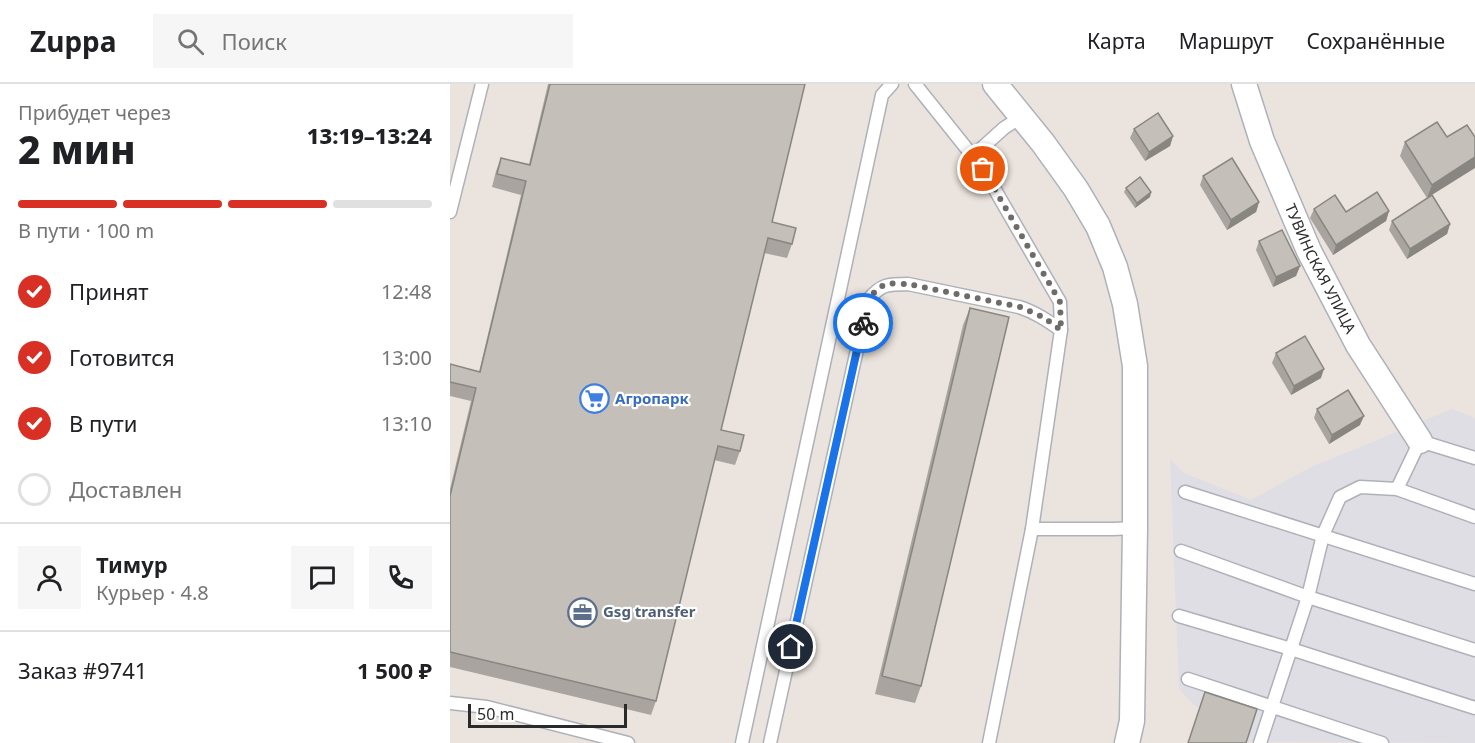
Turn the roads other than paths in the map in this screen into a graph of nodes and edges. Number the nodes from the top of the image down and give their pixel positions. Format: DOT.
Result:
graph roads {
  1 [pos="482,84"];
  2 [pos="892,84"];
  3 [pos="915,84"];
  4 [pos="995,84"];
  5 [pos="1244,84"];
  6 [pos="1021,117"];
  7 [pos="973,156"];
  8 [pos="450,212"];
  9 [pos="1061,330"];
  10 [pos="1420,441"];
  11 [pos="1475,458"];
  12 [pos="1397,489"];
  13 [pos="1185,492"];
  14 [pos="1475,517"];
  15 [pos="1135,528"];
  16 [pos="1032,529"];
  17 [pos="1323,535"];
  18 [pos="1181,551"];
  19 [pos="1475,584"];
  20 [pos="1308,597"];
  21 [pos="1179,616"];
  22 [pos="1290,649"];
  23 [pos="1475,650"];
  24 [pos="1188,679"];
  25 [pos="450,703"];
  26 [pos="1272,707"];
  27 [pos="1475,708"];
  28 [pos="628,743"];
  29 [pos="742,743"];
  30 [pos="770,743"];
  31 [pos="989,743"];
  32 [pos="1127,743"];
  33 [pos="1260,743"];
  34 [pos="1382,743"];
  1 -- 8 [label="lane"];
  2 -- 29 [label="lane"];
  3 -- 7 [label="lane"];
  4 -- 6 [label="street"];
  5 -- 10 [label="street, ТУВИНСКАЯ УЛИЦА"];
  6 -- 7 [label="lane"];
  6 -- 15 [label="street"];
  7 -- 9 [label="lane"];
  9 -- 16 [label="lane"];
  9 -- 30 [label="lane"];
  10 -- 11 [label="lane"];
  10 -- 12 [label="lane"];
  12 -- 14 [label="lane"];
  12 -- 17 [label="lane"];
  13 -- 17 [label="lane"];
  15 -- 16 [label="lane"];
  15 -- 32 [label="street"];
  16 -- 31 [label="lane"];
  17 -- 19 [label="lane"];
  17 -- 20 [label="lane"];
  18 -- 20 [label="lane"];
  20 -- 22 [label="lane"];
  20 -- 23 [label="lane"];
  21 -- 22 [label="lane"];
  22 -- 26 [label="lane"];
  22 -- 27 [label="lane"];
  24 -- 26 [label="lane"];
  25 -- 28 [label="lane"];
  26 -- 33 [label="lane"];
  26 -- 34 [label="lane"];
}
